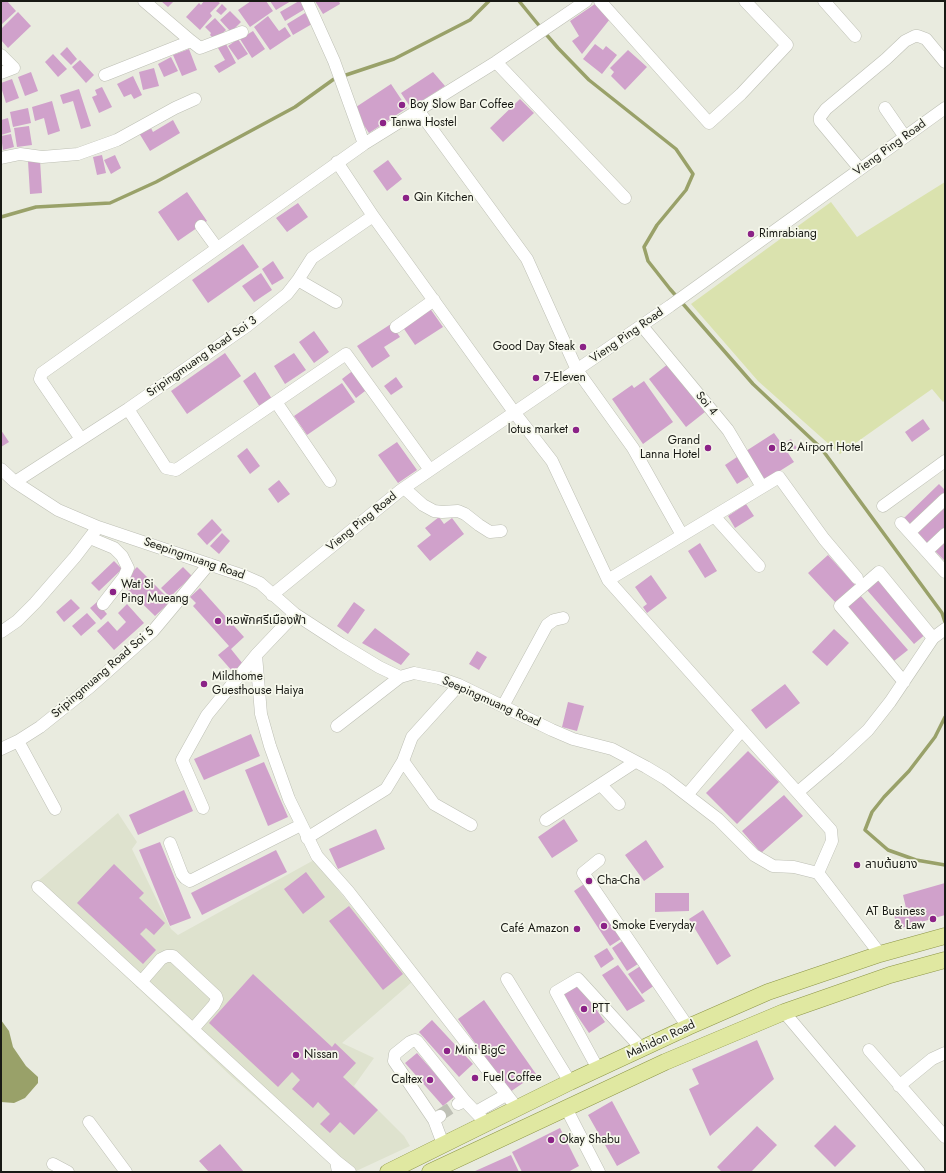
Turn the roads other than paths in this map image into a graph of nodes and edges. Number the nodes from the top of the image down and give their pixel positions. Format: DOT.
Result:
graph roads {
  1 [pos="144,1"];
  2 [pos="307,1"];
  3 [pos="586,1"];
  4 [pos="600,1"];
  5 [pos="745,1"];
  6 [pos="824,1"];
  7 [pos="242,32"];
  8 [pos="855,36"];
  9 [pos="191,41"];
  10 [pos="1,55"];
  11 [pos="496,62"];
  12 [pos="945,62"];
  13 [pos="1,73"];
  14 [pos="105,75"];
  15 [pos="195,99"];
  16 [pos="885,108"];
  17 [pos="945,108"];
  18 [pos="418,110"];
  19 [pos="905,136"];
  20 [pos="364,144"];
  21 [pos="1,158"];
  22 [pos="337,162"];
  23 [pos="860,169"];
  24 [pos="625,198"];
  25 [pos="374,216"];
  26 [pos="201,226"];
  27 [pos="217,248"];
  28 [pos="298,280"];
  29 [pos="434,300"];
  30 [pos="336,302"];
  31 [pos="396,326"];
  32 [pos="642,326"];
  33 [pos="577,370"];
  34 [pos="276,402"];
  35 [pos="128,409"];
  36 [pos="514,412"];
  37 [pos="81,439"];
  38 [pos="945,461"];
  39 [pos="1,469"];
  40 [pos="430,470"];
  41 [pos="330,481"];
  42 [pos="15,482"];
  43 [pos="404,488"];
  44 [pos="762,488"];
  45 [pos="945,499"];
  46 [pos="883,506"];
  47 [pos="714,516"];
  48 [pos="901,523"];
  49 [pos="98,526"];
  50 [pos="501,531"];
  51 [pos="910,532"];
  52 [pos="945,534"];
  53 [pos="682,535"];
  54 [pos="90,538"];
  55 [pos="927,552"];
  56 [pos="209,564"];
  57 [pos="759,566"];
  58 [pos="945,571"];
  59 [pos="857,578"];
  60 [pos="608,580"];
  61 [pos="272,595"];
  62 [pos="103,604"];
  63 [pos="295,614"];
  64 [pos="563,618"];
  65 [pos="1,632"];
  66 [pos="939,634"];
  67 [pos="256,655"];
  68 [pos="400,677"];
  69 [pos="904,682"];
  70 [pos="459,685"];
  71 [pos="503,706"];
  72 [pos="337,726"];
  73 [pos="742,730"];
  74 [pos="18,741"];
  75 [pos="1,749"];
  76 [pos="403,761"];
  77 [pos="635,762"];
  78 [pos="601,785"];
  79 [pos="798,792"];
  80 [pos="687,794"];
  81 [pos="619,804"];
  82 [pos="203,808"];
  83 [pos="55,809"];
  84 [pos="546,820"];
  85 [pos="301,825"];
  86 [pos="471,825"];
  87 [pos="307,838"];
  88 [pos="170,843"];
  89 [pos="599,860"];
  90 [pos="818,873"];
  91 [pos="38,887"];
  92 [pos="945,936"];
  93 [pos="880,954"];
  94 [pos="945,960"];
  95 [pos="507,980"];
  96 [pos="141,982"];
  97 [pos="784,1012"];
  98 [pos="688,1027"];
  99 [pos="193,1029"];
  100 [pos="642,1048"];
  101 [pos="869,1050"];
  102 [pos="945,1053"];
  103 [pos="598,1069"];
  104 [pos="570,1082"];
  105 [pos="899,1086"];
  106 [pos="506,1095"];
  107 [pos="517,1108"];
  108 [pos="566,1108"];
  109 [pos="476,1112"];
  110 [pos="89,1122"];
  111 [pos="487,1124"];
  112 [pos="945,1137"];
  113 [pos="443,1144"];
  114 [pos="53,1164"];
  115 [pos="337,1166"];
  116 [pos="68,1172"];
  117 [pos="126,1172"];
  118 [pos="350,1172"];
  119 [pos="388,1172"];
  120 [pos="430,1172"];
  121 [pos="599,1172"];
  122 [pos="919,1172"];
  1 -- 9 [label="street"];
  2 -- 20 [label="street"];
  3 -- 11 [label="street"];
  4 -- 5 [label="street"];
  6 -- 8 [label="street"];
  7 -- 9 [label="street"];
  9 -- 14 [label="street"];
  10 -- 13 [label="street"];
  11 -- 18 [label="street"];
  11 -- 24 [label="street"];
  12 -- 23 [label="street"];
  15 -- 21 [label="street"];
  16 -- 19 [label="street"];
  17 -- 19 [label="street, Vieng Ping Road"];
  18 -- 20 [label="street"];
  18 -- 33 [label="street"];
  19 -- 23 [label="street, Vieng Ping Road"];
  20 -- 22 [label="street"];
  22 -- 25 [label="street"];
  22 -- 27 [label="street"];
  23 -- 32 [label="street, Vieng Ping Road"];
  25 -- 28 [label="street, Sripingmuang Road Soi 3"];
  25 -- 29 [label="street"];
  26 -- 27 [label="street"];
  27 -- 37 [label="street"];
  28 -- 30 [label="street"];
  28 -- 35 [label="street, Sripingmuang Road Soi 3"];
  29 -- 31 [label="street"];
  29 -- 36 [label="street"];
  32 -- 33 [label="street, Vieng Ping Road"];
  32 -- 44 [label="street, Soi 4"];
  33 -- 36 [label="street, Vieng Ping Road"];
  33 -- 53 [label="street"];
  34 -- 35 [label="street"];
  34 -- 40 [label="street"];
  34 -- 41 [label="street"];
  35 -- 37 [label="street, Sripingmuang Road Soi 3"];
  36 -- 40 [label="street, Vieng Ping Road"];
  36 -- 60 [label="street"];
  37 -- 42 [label="street, Sripingmuang Road Soi 3"];
  38 -- 46 [label="street"];
  39 -- 42 [label="street, Seepingmuang Road"];
  40 -- 43 [label="street, Vieng Ping Road"];
  42 -- 49 [label="street, Seepingmuang Road"];
  43 -- 50 [label="street"];
  43 -- 61 [label="street, Vieng Ping Road"];
  44 -- 47 [label="street"];
  44 -- 59 [label="street"];
  45 -- 51 [label="street"];
  47 -- 53 [label="street"];
  47 -- 57 [label="street"];
  48 -- 51 [label="street"];
  49 -- 54 [label="street"];
  49 -- 56 [label="street, Seepingmuang Road"];
  51 -- 55 [label="street"];
  52 -- 55 [label="street"];
  53 -- 60 [label="street"];
  54 -- 62 [label="street"];
  54 -- 65 [label="street"];
  55 -- 58 [label="street"];
  56 -- 61 [label="street, Seepingmuang Road"];
  56 -- 74 [label="street, Sripingmuang Road Soi 5"];
  60 -- 73 [label="street"];
  61 -- 63 [label="street, Seepingmuang Road"];
  63 -- 67 [label="street"];
  63 -- 68 [label="street, Seepingmuang Road"];
  64 -- 71 [label="street"];
  66 -- 69 [label="street"];
  66 -- 69 [label="street"];
  67 -- 82 [label="street"];
  67 -- 85 [label="street"];
  68 -- 70 [label="street, Seepingmuang Road"];
  68 -- 72 [label="street"];
  69 -- 79 [label="street"];
  70 -- 71 [label="street, Seepingmuang Road"];
  70 -- 76 [label="street"];
  71 -- 77 [label="street, Seepingmuang Road"];
  73 -- 79 [label="street"];
  73 -- 80 [label="street"];
  74 -- 75 [label="street, Sripingmuang Road Soi 5"];
  74 -- 83 [label="street"];
  76 -- 86 [label="street"];
  76 -- 87 [label="street"];
  77 -- 78 [label="street"];
  77 -- 80 [label="street, Seepingmuang Road"];
  78 -- 81 [label="street"];
  78 -- 84 [label="street"];
  79 -- 90 [label="street"];
  80 -- 90 [label="street, Seepingmuang Road"];
  85 -- 87 [label="street"];
  85 -- 88 [label="street"];
  87 -- 106 [label="street"];
  89 -- 98 [label="street"];
  90 -- 93 [label="street"];
  91 -- 96 [label="street"];
  92 -- 93 [label="main road, Mahidon Road"];
  93 -- 98 [label="main road, Mahidon Road"];
  94 -- 97 [label="main road, Mahidon Road"];
  95 -- 104 [label="street"];
  96 -- 99 [label="street"];
  96 -- 99 [label="street"];
  97 -- 108 [label="main road, Mahidon Road"];
  97 -- 122 [label="street"];
  98 -- 100 [label="main road, Mahidon Road"];
  99 -- 115 [label="street"];
  100 -- 103 [label="main road, Mahidon Road"];
  100 -- 103 [label="street"];
  101 -- 105 [label="street"];
  102 -- 105 [label="street"];
  103 -- 104 [label="main road, Mahidon Road"];
  104 -- 107 [label="main road, Mahidon Road"];
  105 -- 112 [label="street"];
  106 -- 107 [label="street"];
  106 -- 109 [label="street"];
  107 -- 111 [label="main road, Mahidon Road"];
  108 -- 120 [label="main road, Mahidon Road"];
  108 -- 121 [label="street"];
  109 -- 111 [label="street"];
  109 -- 113 [label="street"];
  110 -- 117 [label="street"];
  111 -- 113 [label="main road, Mahidon Road"];
  113 -- 119 [label="main road, Mahidon Road"];
  114 -- 116 [label="street"];
  115 -- 118 [label="street"];
}
